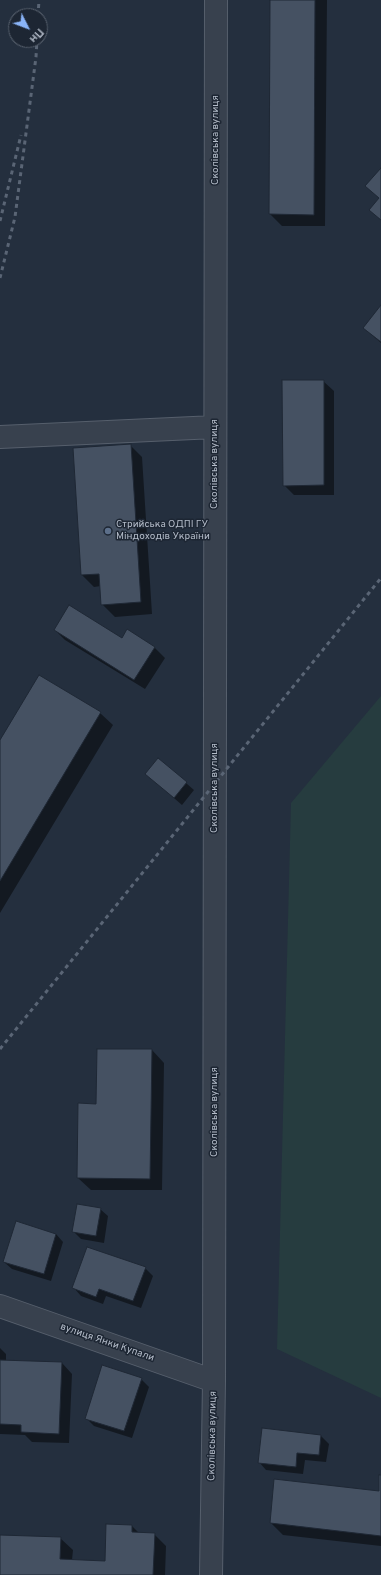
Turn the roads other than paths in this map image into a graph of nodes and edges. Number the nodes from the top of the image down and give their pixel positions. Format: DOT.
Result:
graph roads {
  1 [pos="216,0"];
  2 [pos="215,427"];
  3 [pos="0,437"];
  4 [pos="0,1306"];
  5 [pos="214,1381"];
  6 [pos="211,1575"];
  1 -- 2 [label="street, Сколівська вулиця"];
  2 -- 3 [label="street"];
  2 -- 5 [label="street, Сколівська вулиця"];
  4 -- 5 [label="street, вулиця Янки Купали"];
  5 -- 6 [label="street, Сколівська вулиця"];
}
